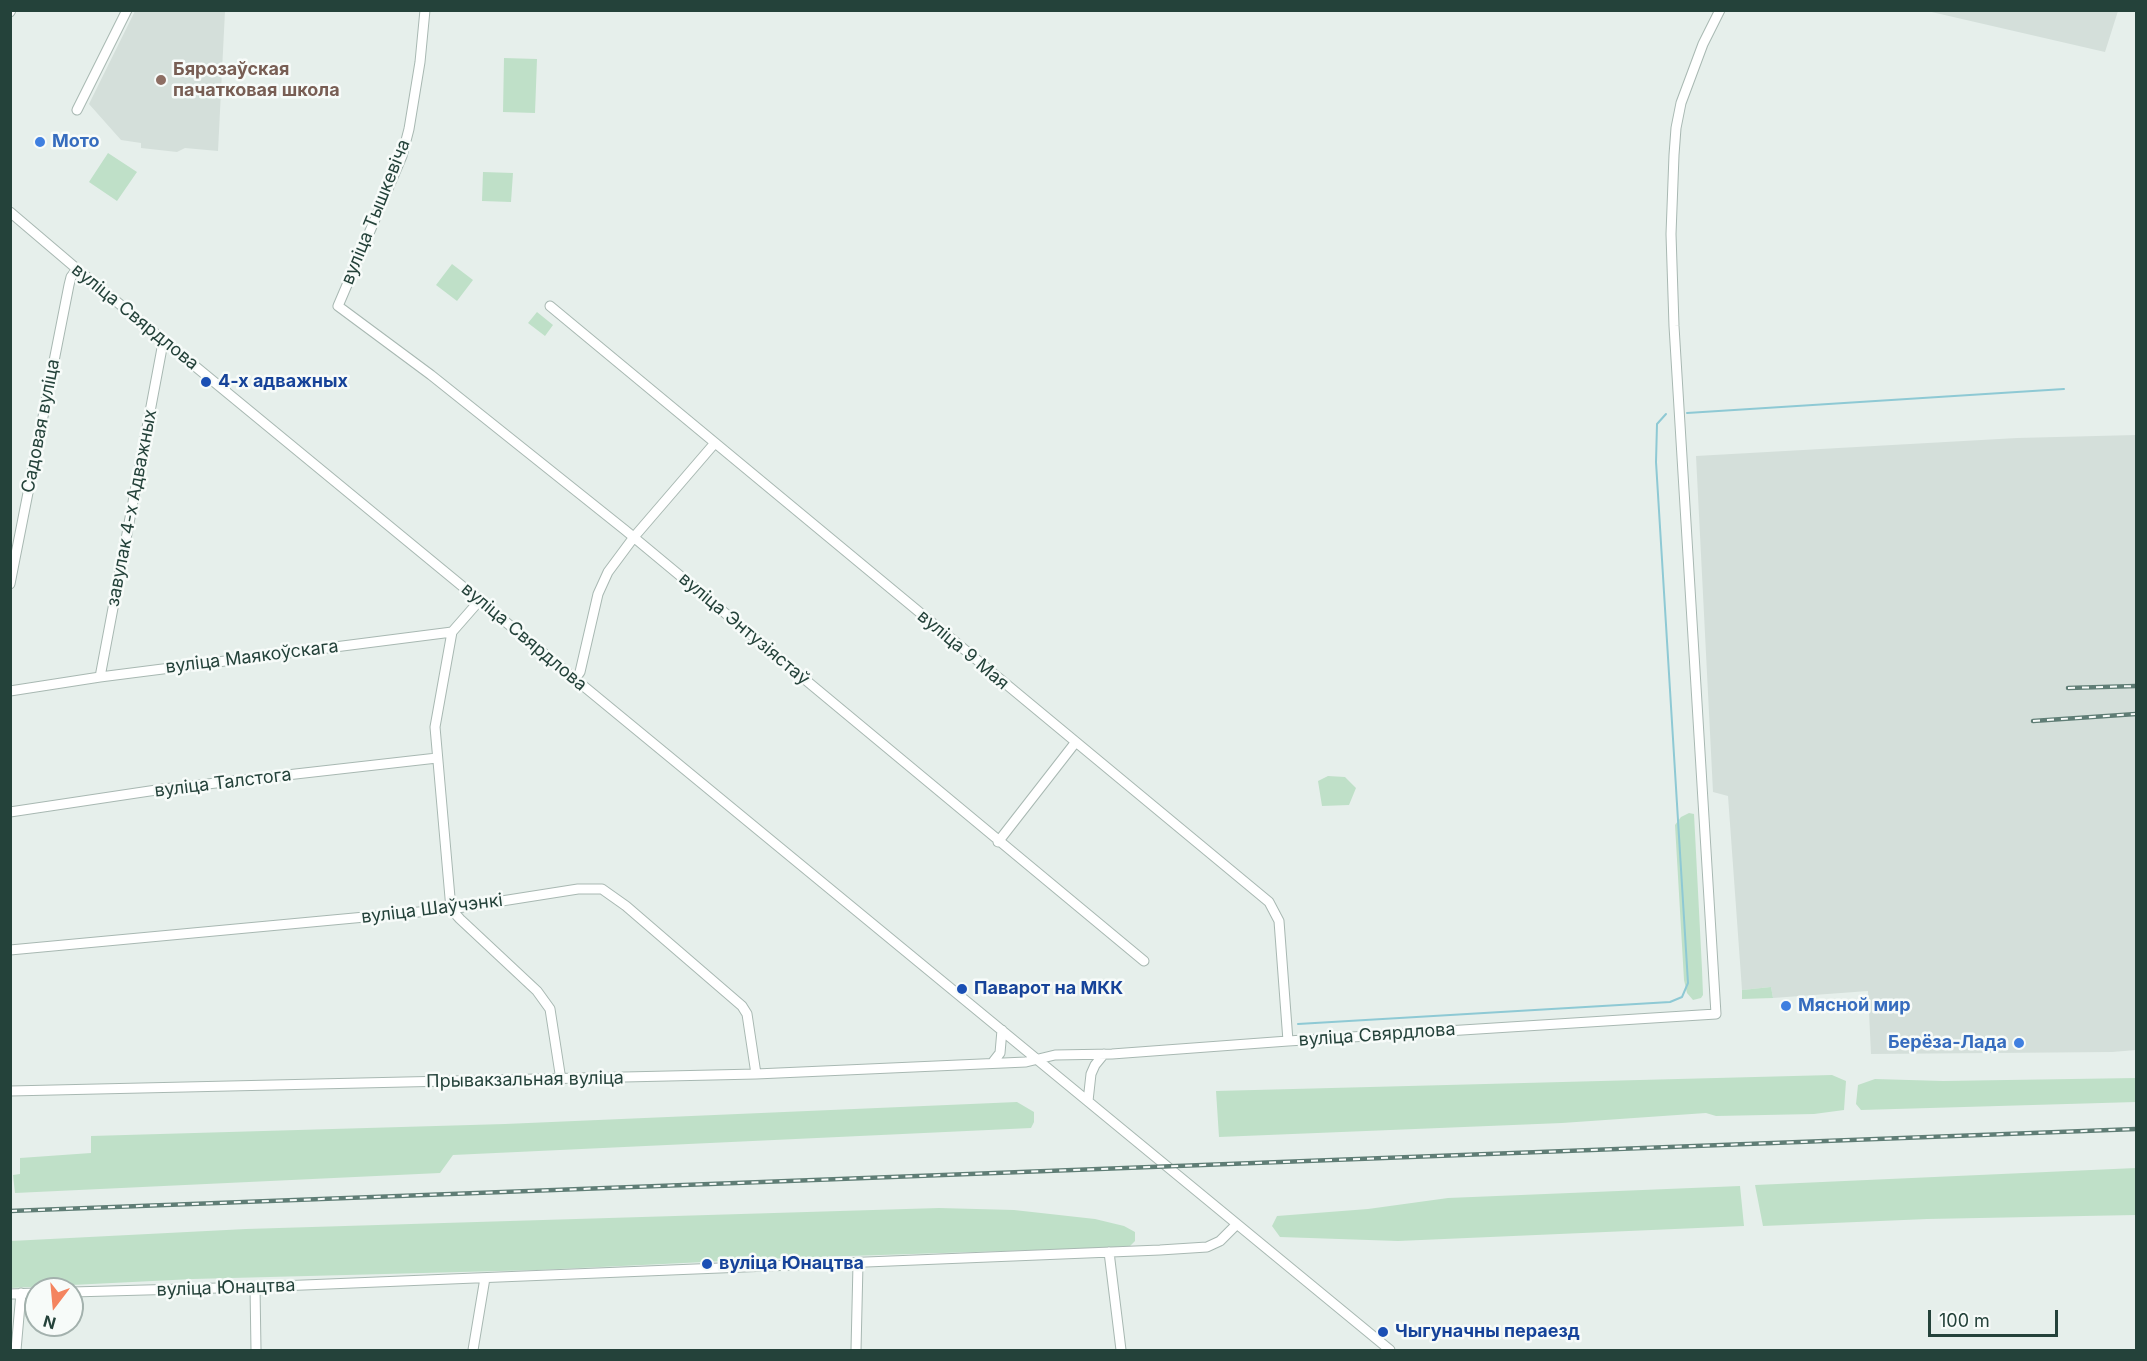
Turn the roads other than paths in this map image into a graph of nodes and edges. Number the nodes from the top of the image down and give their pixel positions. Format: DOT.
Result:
graph roads {
  1 [pos="127,10"];
  2 [pos="425,10"];
  3 [pos="1720,10"];
  4 [pos="76,110"];
  5 [pos="10,212"];
  6 [pos="77,269"];
  7 [pos="338,306"];
  8 [pos="550,306"];
  9 [pos="166,342"];
  10 [pos="714,444"];
  11 [pos="634,537"];
  12 [pos="10,584"];
  13 [pos="480,600"];
  14 [pos="452,632"];
  15 [pos="100,676"];
  16 [pos="575,679"];
  17 [pos="10,692"];
  18 [pos="1075,743"];
  19 [pos="437,758"];
  20 [pos="10,812"];
  21 [pos="998,842"];
  22 [pos="451,909"];
  23 [pos="10,950"];
  24 [pos="1144,961"];
  25 [pos="1002,1030"];
  26 [pos="1288,1041"];
  27 [pos="1104,1054"];
  28 [pos="1039,1060"];
  29 [pos="993,1062"];
  30 [pos="756,1074"];
  31 [pos="561,1080"];
  32 [pos="10,1091"];
  33 [pos="1088,1101"];
  34 [pos="1236,1225"];
  35 [pos="1109,1252"];
  36 [pos="858,1264"];
  37 [pos="485,1278"];
  38 [pos="255,1287"];
  39 [pos="84,1292"];
  40 [pos="10,1293"];
  41 [pos="21,1293"];
  42 [pos="16,1350"];
  43 [pos="256,1350"];
  44 [pos="473,1350"];
  45 [pos="856,1350"];
  46 [pos="1121,1350"];
  47 [pos="1390,1350"];
  1 -- 4 [label="street"];
  2 -- 7 [label="street, вуліца Тышкевіча"];
  3 -- 26 [label="street, вуліца Свярдлова"];
  5 -- 6 [label="street, вуліца Свярдлова"];
  6 -- 9 [label="street, вуліца Свярдлова"];
  6 -- 12 [label="street, Садовая вуліца"];
  7 -- 11 [label="street, вуліца Энтузіястаў"];
  8 -- 10 [label="street, вуліца 9 Мая"];
  9 -- 13 [label="street, вуліца Свярдлова"];
  9 -- 15 [label="street, завулак 4-х Адважных"];
  10 -- 11 [label="street"];
  10 -- 18 [label="street, вуліца 9 Мая"];
  11 -- 16 [label="street"];
  11 -- 21 [label="street, вуліца Энтузіястаў"];
  13 -- 14 [label="street"];
  13 -- 16 [label="street, вуліца Свярдлова"];
  14 -- 15 [label="street, вуліца Маякоўскага"];
  14 -- 19 [label="street"];
  15 -- 17 [label="street, вуліца Маякоўскага"];
  16 -- 25 [label="street, вуліца Свярдлова"];
  18 -- 21 [label="street"];
  18 -- 26 [label="street, вуліца 9 Мая"];
  19 -- 20 [label="street, вуліца Талстога"];
  19 -- 22 [label="street"];
  21 -- 24 [label="street, вуліца Энтузіястаў"];
  22 -- 23 [label="street, вуліца Шаўчэнкі"];
  22 -- 30 [label="street, вуліца Шаўчэнкі"];
  22 -- 31 [label="street"];
  25 -- 28 [label="street, вуліца Свярдлова"];
  25 -- 29 [label="street"];
  26 -- 27 [label="street, вуліца Свярдлова"];
  27 -- 28 [label="street, вуліца Свярдлова"];
  27 -- 33 [label="street"];
  28 -- 29 [label="street, Прывакзальная вуліца"];
  28 -- 33 [label="street, вуліца Свярдлова"];
  29 -- 30 [label="street, Прывакзальная вуліца"];
  30 -- 31 [label="street, Прывакзальная вуліца"];
  31 -- 32 [label="street, Прывакзальная вуліца"];
  33 -- 34 [label="street, вуліца Свярдлова"];
  34 -- 35 [label="street, вуліца Юнацтва"];
  34 -- 47 [label="street, вуліца Свярдлова"];
  35 -- 36 [label="street, вуліца Юнацтва"];
  35 -- 46 [label="street"];
  36 -- 37 [label="street, вуліца Юнацтва"];
  36 -- 45 [label="street"];
  37 -- 38 [label="street, вуліца Юнацтва"];
  37 -- 44 [label="street"];
  38 -- 39 [label="street, вуліца Юнацтва"];
  38 -- 43 [label="street"];
  40 -- 41 [label="street"];
  41 -- 42 [label="street"];
}
